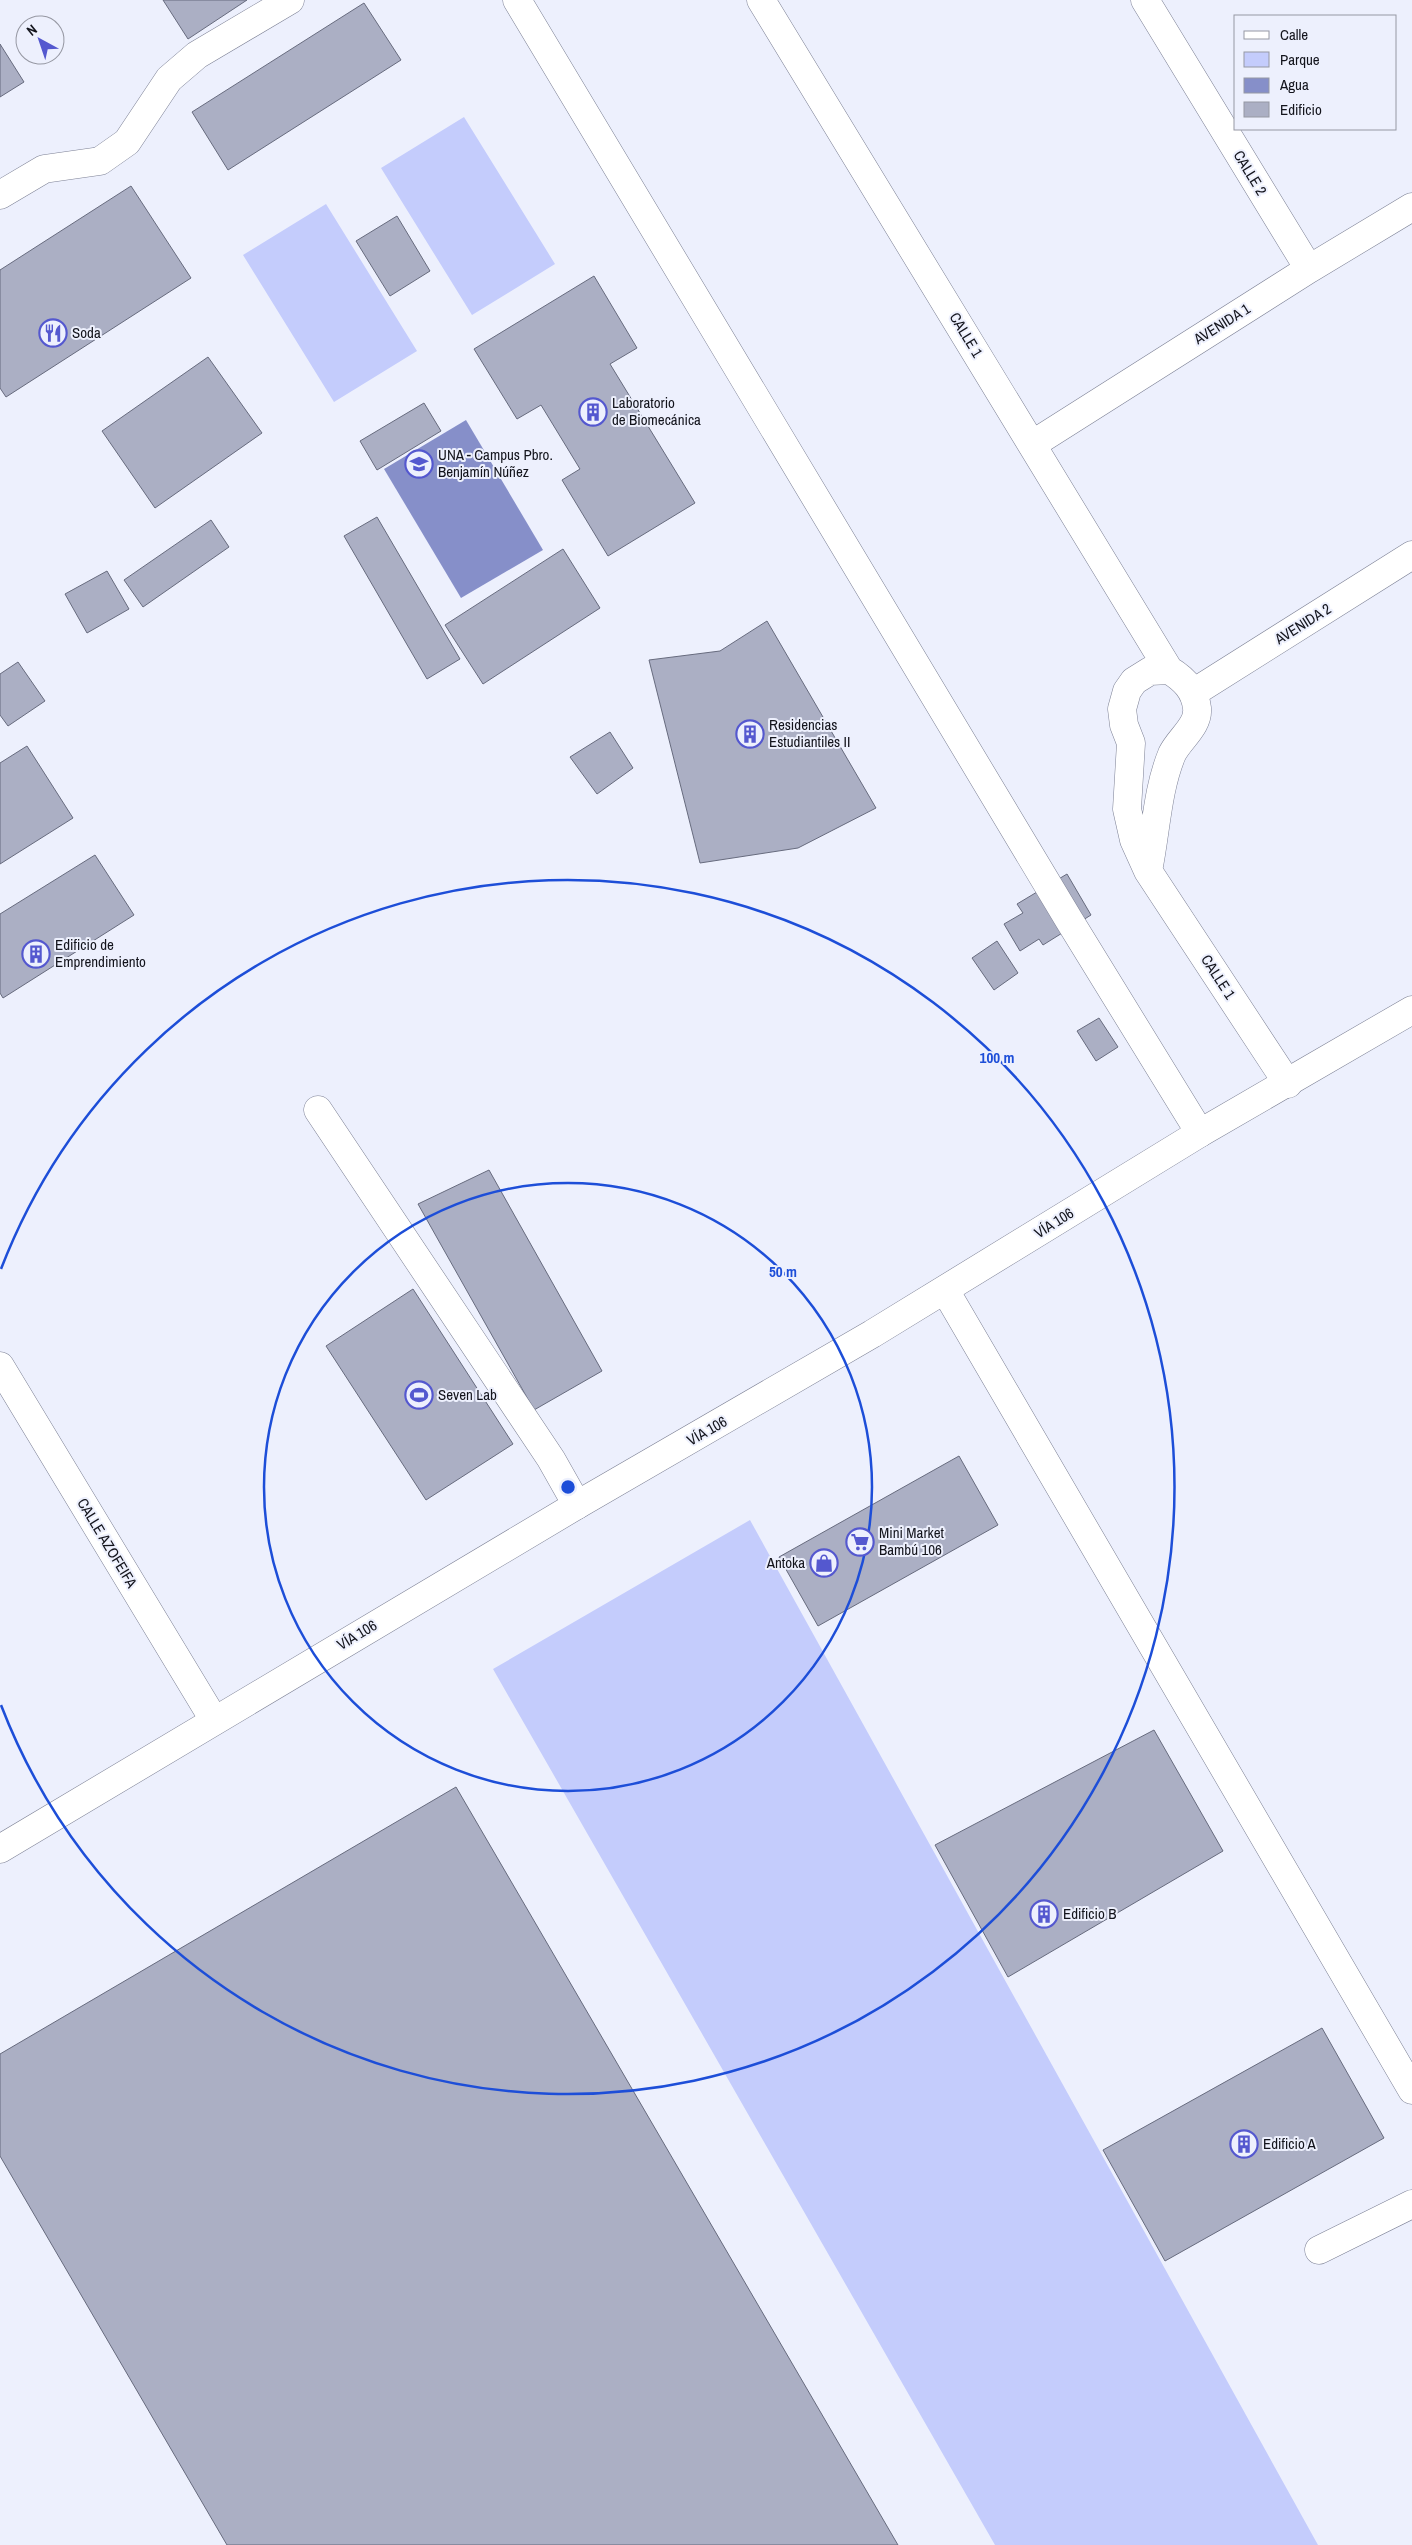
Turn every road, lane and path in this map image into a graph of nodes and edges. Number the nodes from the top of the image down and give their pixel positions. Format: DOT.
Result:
graph roads {
  1 [pos="290,0"];
  2 [pos="517,0"];
  3 [pos="761,0"];
  4 [pos="1145,0"];
  5 [pos="0,195"];
  6 [pos="1412,207"];
  7 [pos="1309,269"];
  8 [pos="1033,444"];
  9 [pos="1412,555"];
  10 [pos="1169,670"];
  11 [pos="1193,693"];
  12 [pos="1148,871"];
  13 [pos="1412,1010"];
  14 [pos="1288,1084"];
  15 [pos="318,1110"];
  16 [pos="1200,1133"];
  17 [pos="945,1290"];
  18 [pos="0,1366"];
  19 [pos="577,1504"];
  20 [pos="214,1720"];
  21 [pos="0,1849"];
  22 [pos="1412,2090"];
  23 [pos="1412,2204"];
  24 [pos="1319,2250"];
  1 -- 5 [label="street"];
  2 -- 16 [label="street"];
  3 -- 8 [label="street, CALLE 1"];
  4 -- 7 [label="street, CALLE 2"];
  6 -- 7 [label="street, AVENIDA 1"];
  7 -- 8 [label="street, AVENIDA 1"];
  8 -- 10 [label="street, CALLE 1"];
  9 -- 11 [label="street, AVENIDA 2"];
  10 -- 11 [label="street, CALLE 1"];
  10 -- 12 [label="street, CALLE 1"];
  11 -- 12 [label="street"];
  12 -- 14 [label="street, CALLE 1"];
  13 -- 14 [label="street, VÍA 106"];
  14 -- 16 [label="street, VÍA 106"];
  15 -- 19 [label="street"];
  16 -- 17 [label="street, VÍA 106"];
  17 -- 19 [label="street, VÍA 106"];
  17 -- 22 [label="street"];
  18 -- 20 [label="street, CALLE AZOFEIFA"];
  19 -- 20 [label="street, VÍA 106"];
  20 -- 21 [label="street, VÍA 106"];
  23 -- 24 [label="street"];
}
